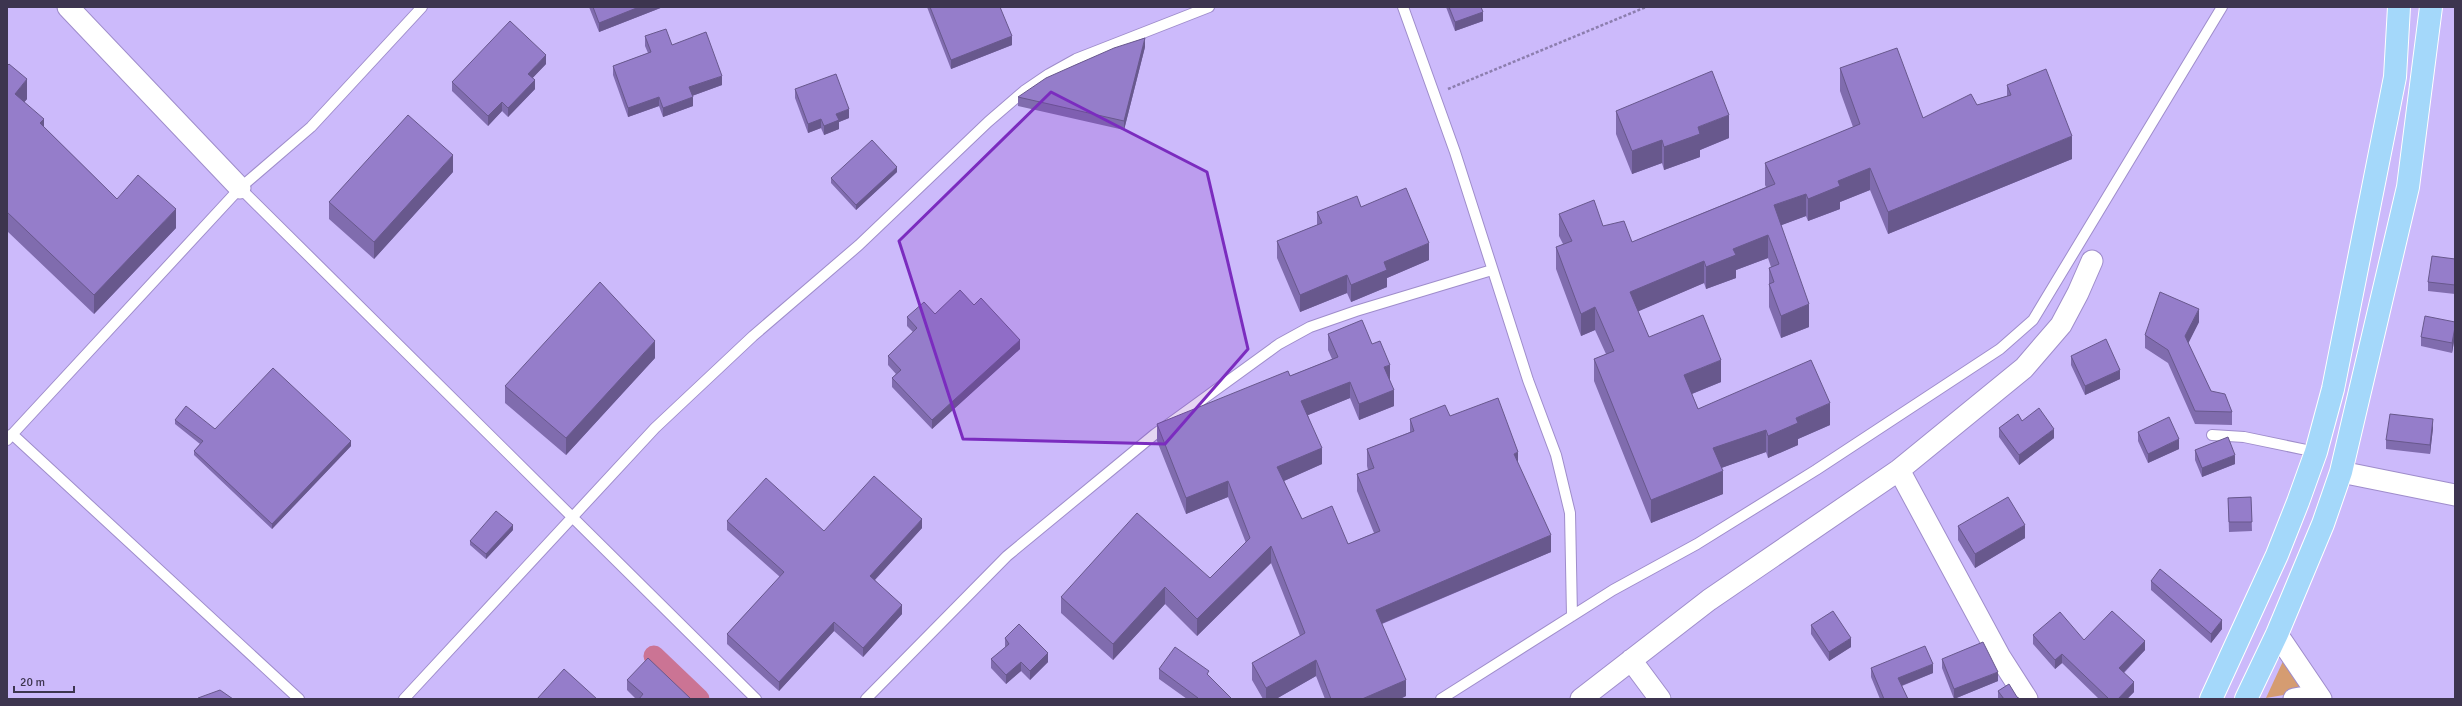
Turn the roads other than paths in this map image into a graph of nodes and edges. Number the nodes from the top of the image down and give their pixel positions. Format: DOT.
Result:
graph roads {
  1 [pos="68,7"];
  2 [pos="422,7"];
  3 [pos="1209,7"];
  4 [pos="1403,7"];
  5 [pos="2222,7"];
  6 [pos="2399,7"];
  7 [pos="2431,7"];
  8 [pos="240,188"];
  9 [pos="2092,261"];
  10 [pos="1492,270"];
  11 [pos="2333,389"];
  12 [pos="2359,395"];
  13 [pos="2212,435"];
  14 [pos="10,437"];
  15 [pos="2316,452"];
  16 [pos="1899,470"];
  17 [pos="2341,472"];
  18 [pos="2455,495"];
  19 [pos="572,519"];
  20 [pos="1572,616"];
  21 [pos="2277,634"];
  22 [pos="1631,660"];
  23 [pos="2318,697"];
  24 [pos="299,699"];
  25 [pos="404,699"];
  26 [pos="756,699"];
  27 [pos="866,699"];
  28 [pos="1441,699"];
  29 [pos="1581,699"];
  30 [pos="1660,699"];
  31 [pos="2026,699"];
  32 [pos="2211,699"];
  33 [pos="2246,699"];
  34 [pos="2294,699"];
  1 -- 8 [label="street"];
  2 -- 8 [label="lane"];
  3 -- 19 [label="lane"];
  4 -- 10 [label="lane"];
  5 -- 20 [label="lane"];
  6 -- 11 [label="highway"];
  7 -- 12 [label="highway"];
  8 -- 14 [label="lane"];
  8 -- 19 [label="lane"];
  9 -- 16 [label="street"];
  10 -- 20 [label="lane"];
  10 -- 27 [label="lane"];
  11 -- 12 [label="highway"];
  11 -- 15 [label="highway"];
  12 -- 17 [label="highway"];
  13 -- 15 [label="lane"];
  14 -- 24 [label="lane"];
  15 -- 32 [label="highway"];
  16 -- 22 [label="street"];
  16 -- 31 [label="street"];
  17 -- 18 [label="street"];
  17 -- 21 [label="highway"];
  19 -- 25 [label="lane"];
  19 -- 26 [label="lane"];
  20 -- 28 [label="lane"];
  21 -- 23 [label="street"];
  21 -- 33 [label="highway"];
  22 -- 29 [label="street"];
  22 -- 30 [label="street"];
  23 -- 34 [label="street"];
}
